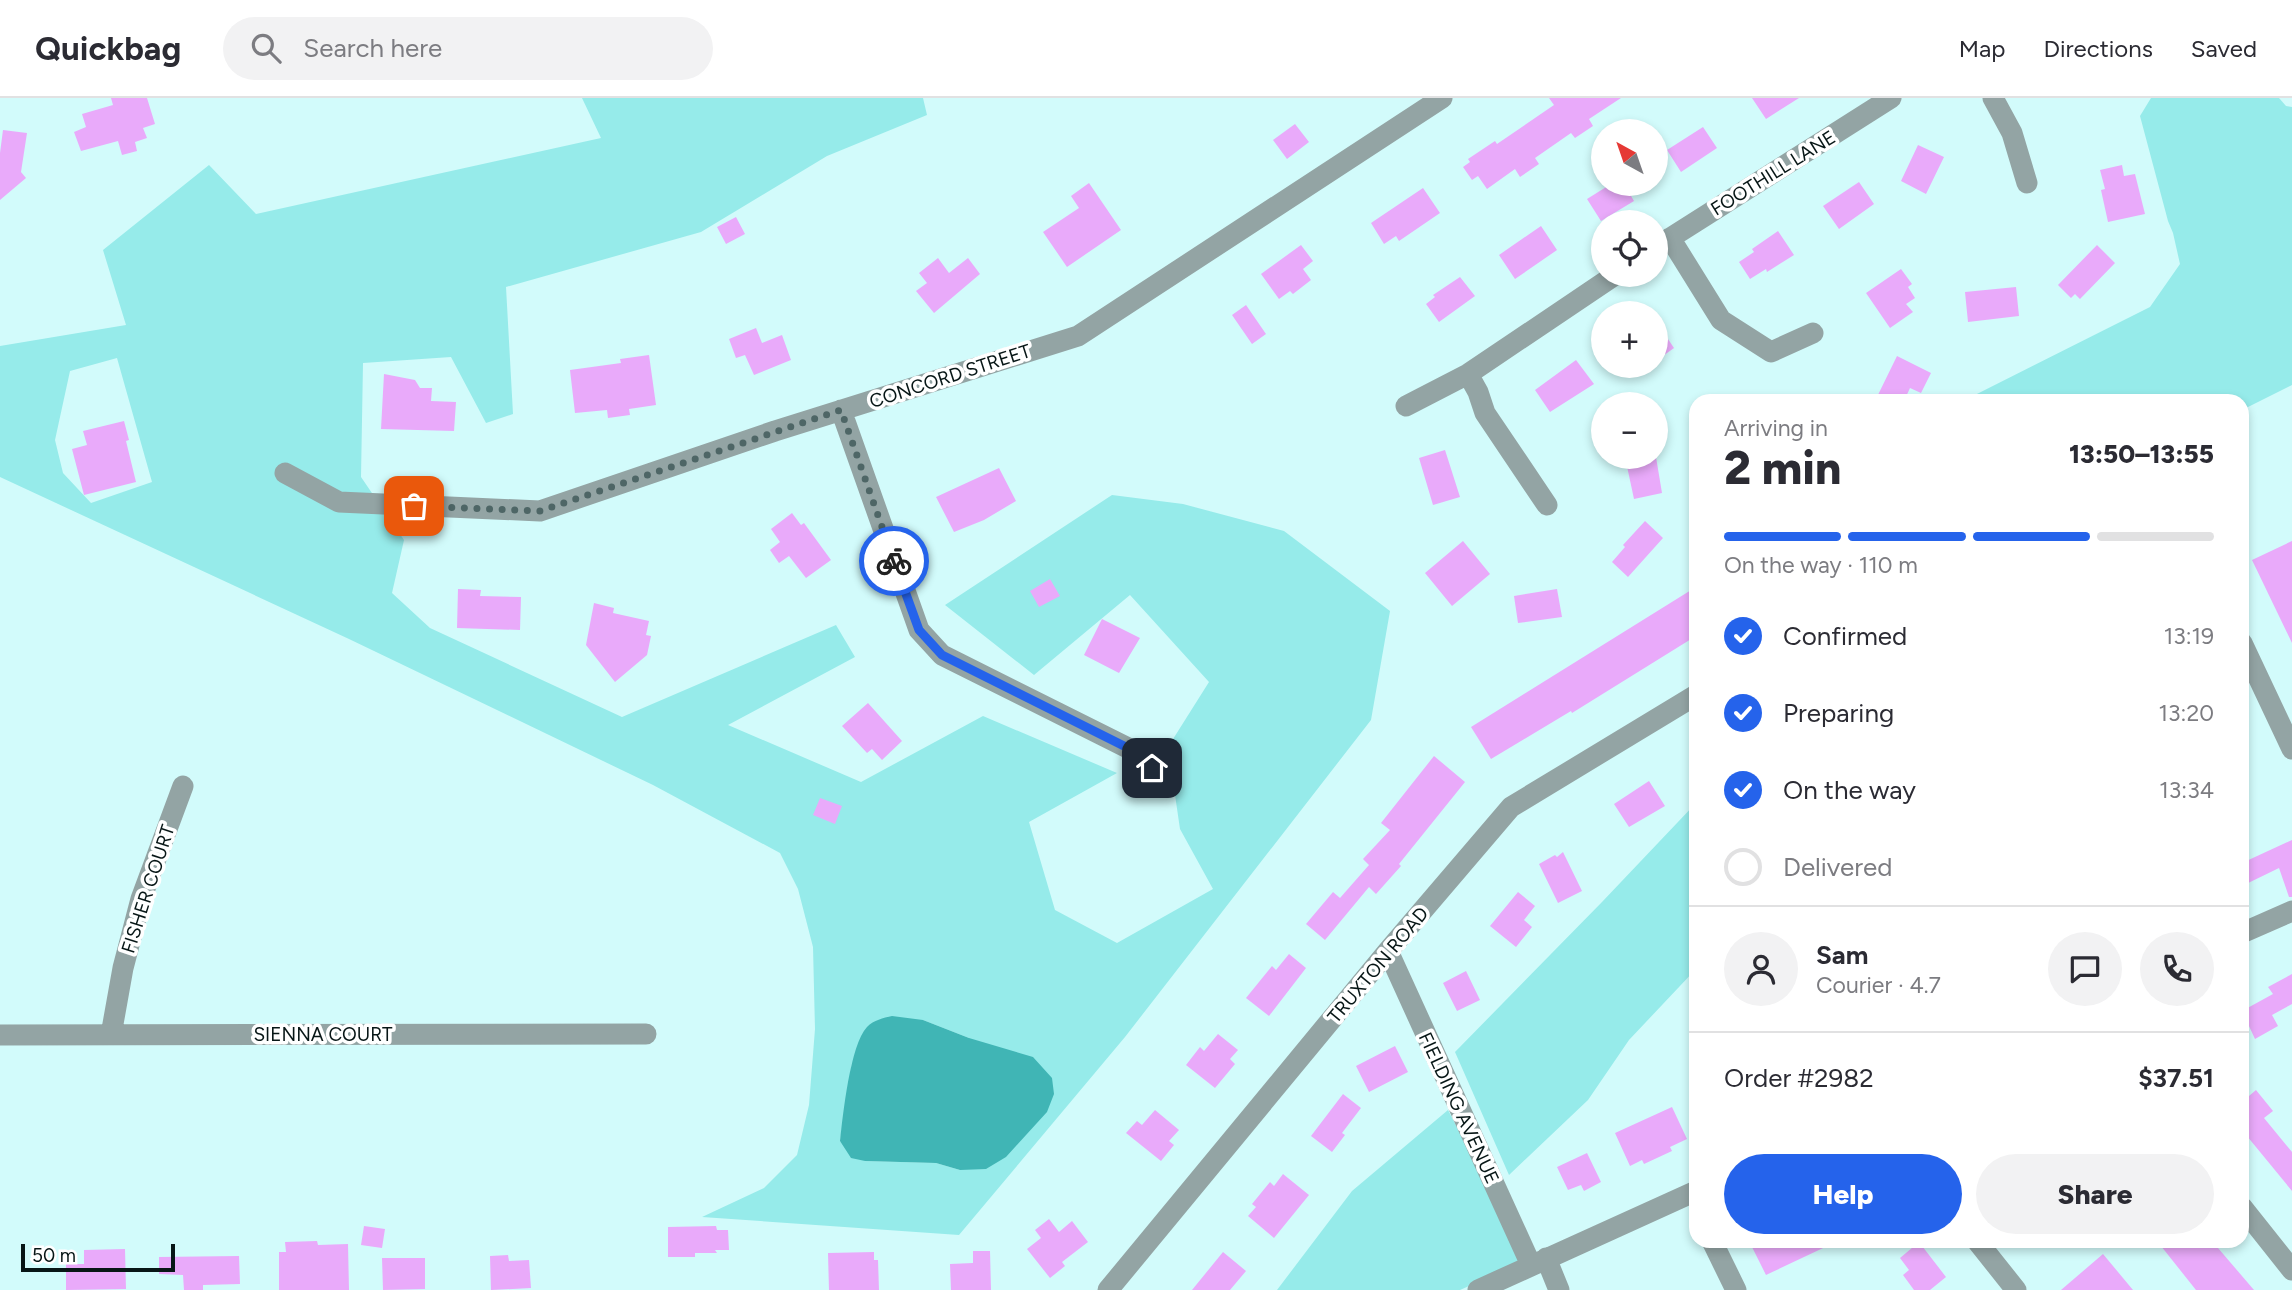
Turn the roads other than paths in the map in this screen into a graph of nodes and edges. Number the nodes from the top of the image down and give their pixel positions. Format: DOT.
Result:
graph roads {
  1 [pos="1442,98"];
  2 [pos="1891,98"];
  3 [pos="1993,98"];
  4 [pos="2027,183"];
  5 [pos="1668,240"];
  6 [pos="1668,250"];
  7 [pos="1597,287"];
  8 [pos="1813,332"];
  9 [pos="1468,374"];
  10 [pos="1406,406"];
  11 [pos="841,410"];
  12 [pos="285,472"];
  13 [pos="1547,505"];
  14 [pos="2249,658"];
  15 [pos="1689,699"];
  16 [pos="2292,749"];
  17 [pos="1152,768"];
  18 [pos="183,786"];
  19 [pos="2292,911"];
  20 [pos="2249,930"];
  21 [pos="1388,951"];
  22 [pos="646,1034"];
  23 [pos="0,1035"];
  24 [pos="111,1035"];
  25 [pos="1689,1199"];
  26 [pos="2249,1216"];
  27 [pos="1715,1248"];
  28 [pos="1983,1248"];
  29 [pos="1539,1261"];
  30 [pos="2292,1270"];
  31 [pos="1108,1290"];
  32 [pos="1478,1290"];
  33 [pos="1559,1290"];
  34 [pos="1735,1290"];
  35 [pos="2017,1290"];
  1 -- 11 [label="street, CONCORD STREET"];
  2 -- 5 [label="street, FOOTHILL LANE"];
  3 -- 4 [label="street"];
  6 -- 8 [label="street"];
  7 -- 9 [label="street"];
  9 -- 10 [label="street"];
  9 -- 13 [label="street"];
  11 -- 12 [label="street, CONCORD STREET"];
  11 -- 17 [label="street"];
  14 -- 16 [label="street"];
  15 -- 21 [label="street, TRUXTON ROAD"];
  18 -- 24 [label="street, FISHER COURT"];
  19 -- 20 [label="street"];
  21 -- 29 [label="street, FIELDING AVENUE"];
  21 -- 31 [label="street, TRUXTON ROAD"];
  22 -- 24 [label="street, SIENNA COURT"];
  23 -- 24 [label="street, SIENNA COURT"];
  25 -- 29 [label="street"];
  26 -- 30 [label="street"];
  27 -- 34 [label="street"];
  28 -- 35 [label="street"];
  29 -- 32 [label="street"];
  29 -- 33 [label="street, FIELDING AVENUE"];
}
